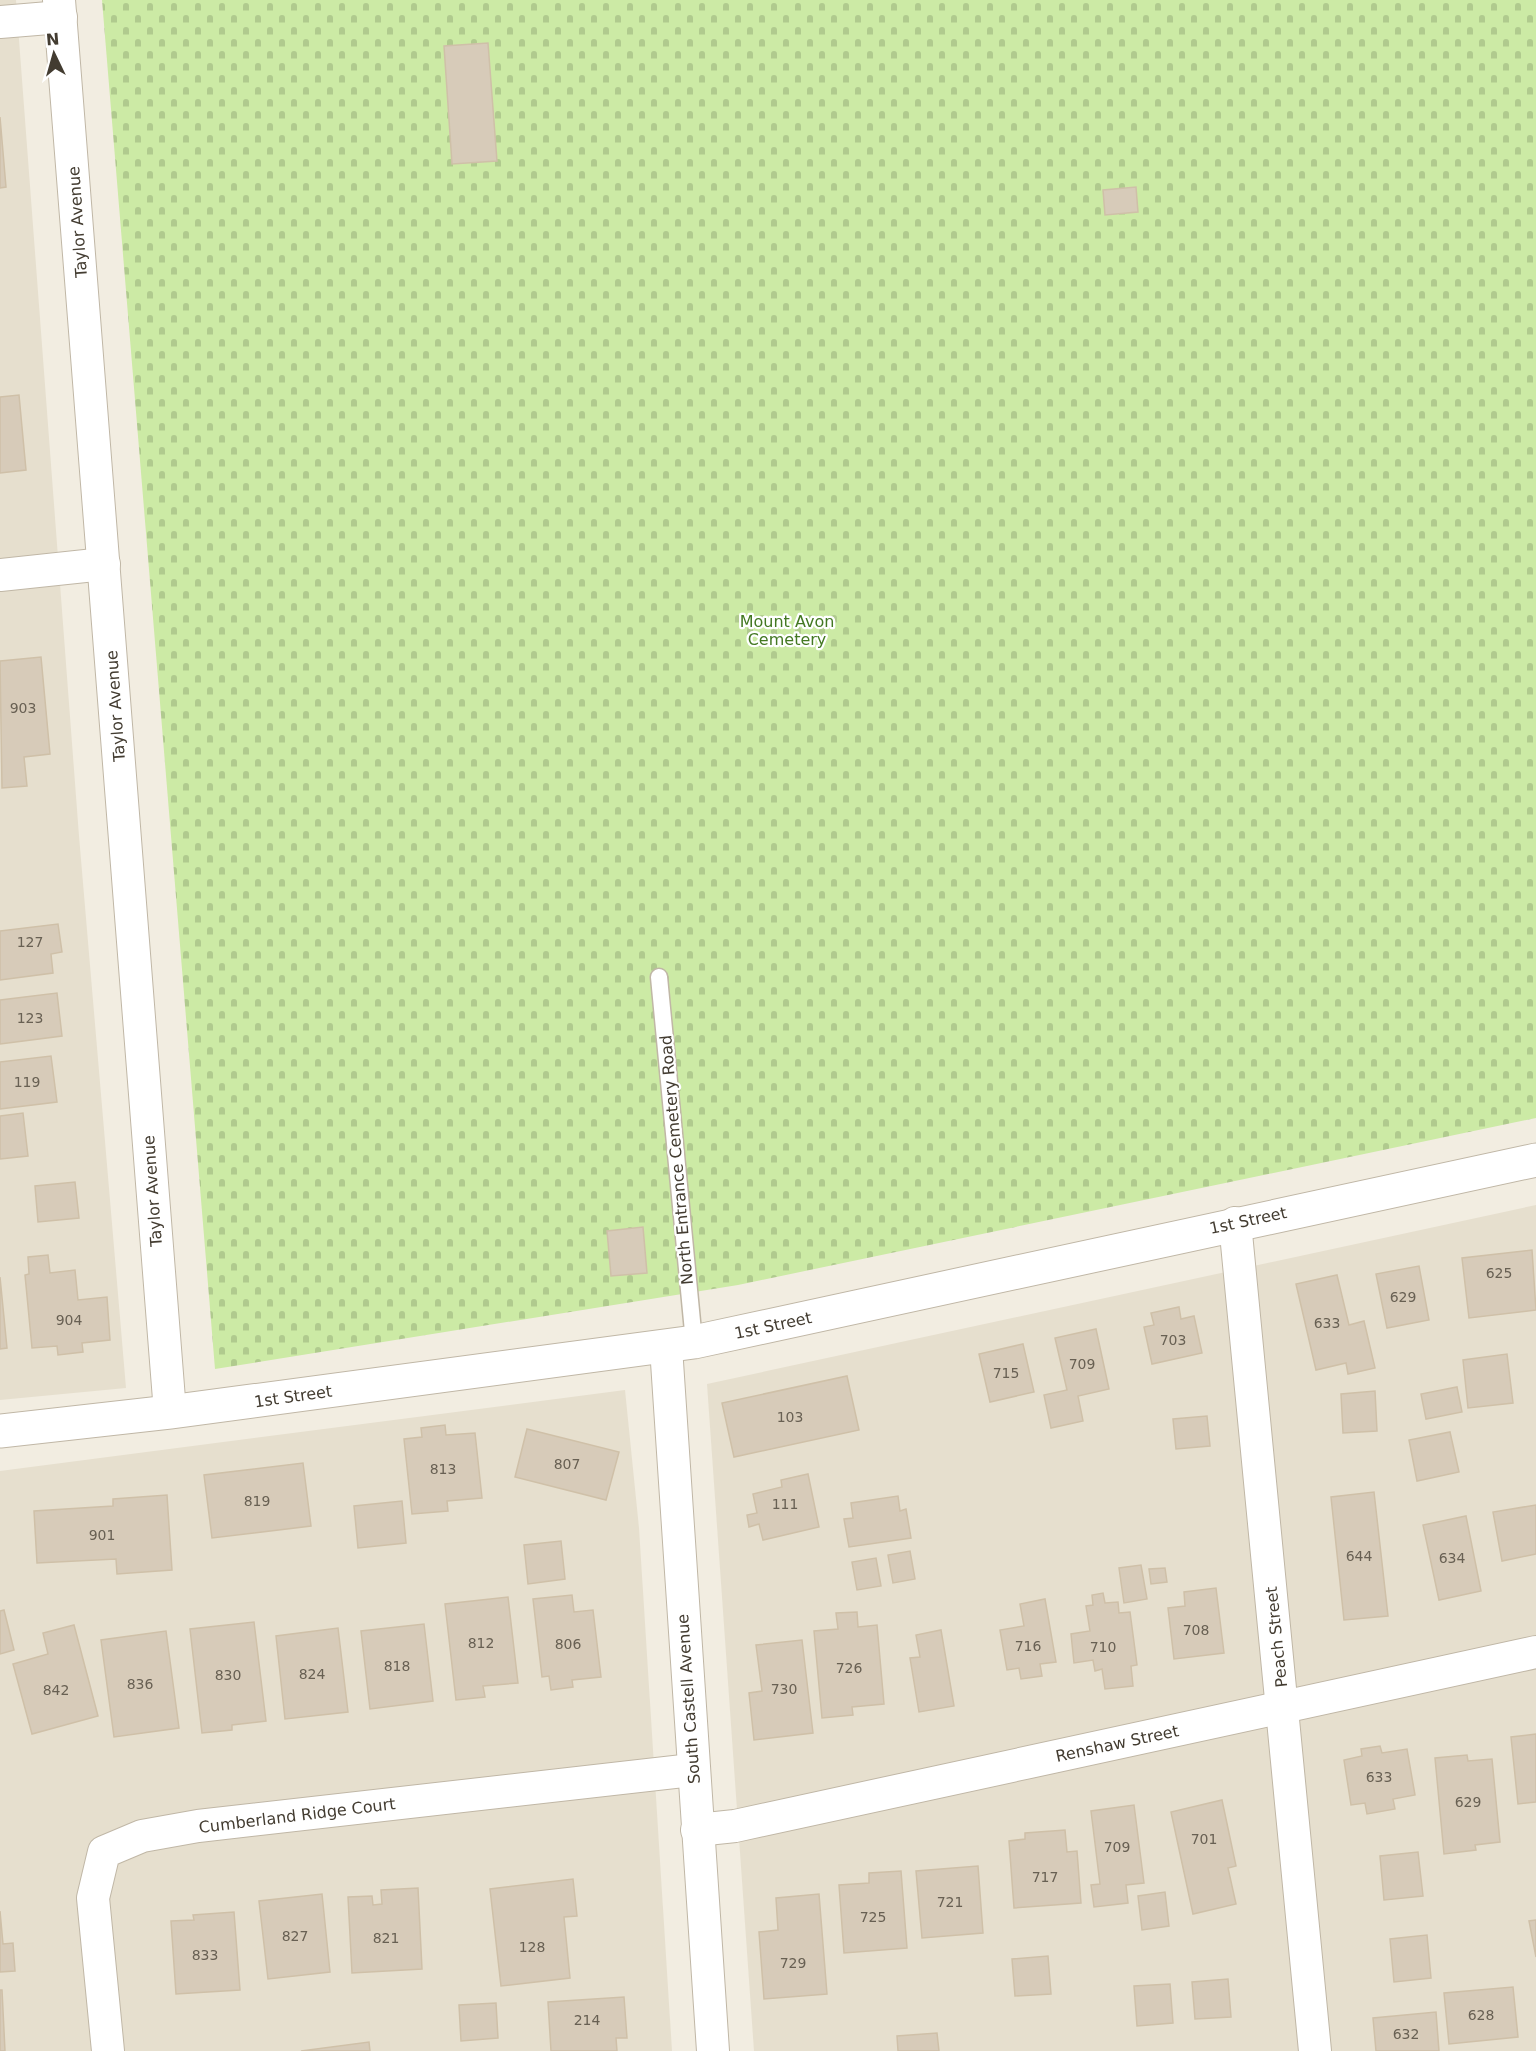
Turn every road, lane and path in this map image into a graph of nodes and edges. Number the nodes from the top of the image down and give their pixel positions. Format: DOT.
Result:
graph roads {
  1 [pos="60,8"];
  2 [pos="0,22"];
  3 [pos="104,564"];
  4 [pos="0,575"];
  5 [pos="659,978"];
  6 [pos="1536,1160"];
  7 [pos="1234,1223"];
  8 [pos="680,1344"];
  9 [pos="170,1412"];
  10 [pos="0,1431"];
  11 [pos="1536,1652"];
  12 [pos="1283,1708"];
  13 [pos="692,1770"];
  14 [pos="697,1830"];
  15 [pos="108,2051"];
  16 [pos="713,2051"];
  17 [pos="1315,2051"];
  1 -- 2 [label="street"];
  1 -- 3 [label="street, Taylor Avenue"];
  3 -- 4 [label="street"];
  3 -- 9 [label="street, Taylor Avenue"];
  5 -- 8 [label="lane, North Entrance Cemetery Road"];
  6 -- 7 [label="street, 1st Street"];
  7 -- 8 [label="street, 1st Street"];
  7 -- 12 [label="street, Peach Street"];
  8 -- 9 [label="street, 1st Street"];
  8 -- 13 [label="street, South Castell Avenue"];
  9 -- 10 [label="street, 1st Street"];
  11 -- 12 [label="street, Renshaw Street"];
  12 -- 14 [label="street, Renshaw Street"];
  12 -- 17 [label="street, Peach Street"];
  13 -- 14 [label="street, South Castell Avenue"];
  13 -- 15 [label="street, Cumberland Ridge Court"];
  14 -- 16 [label="street, South Castell Avenue"];
}
